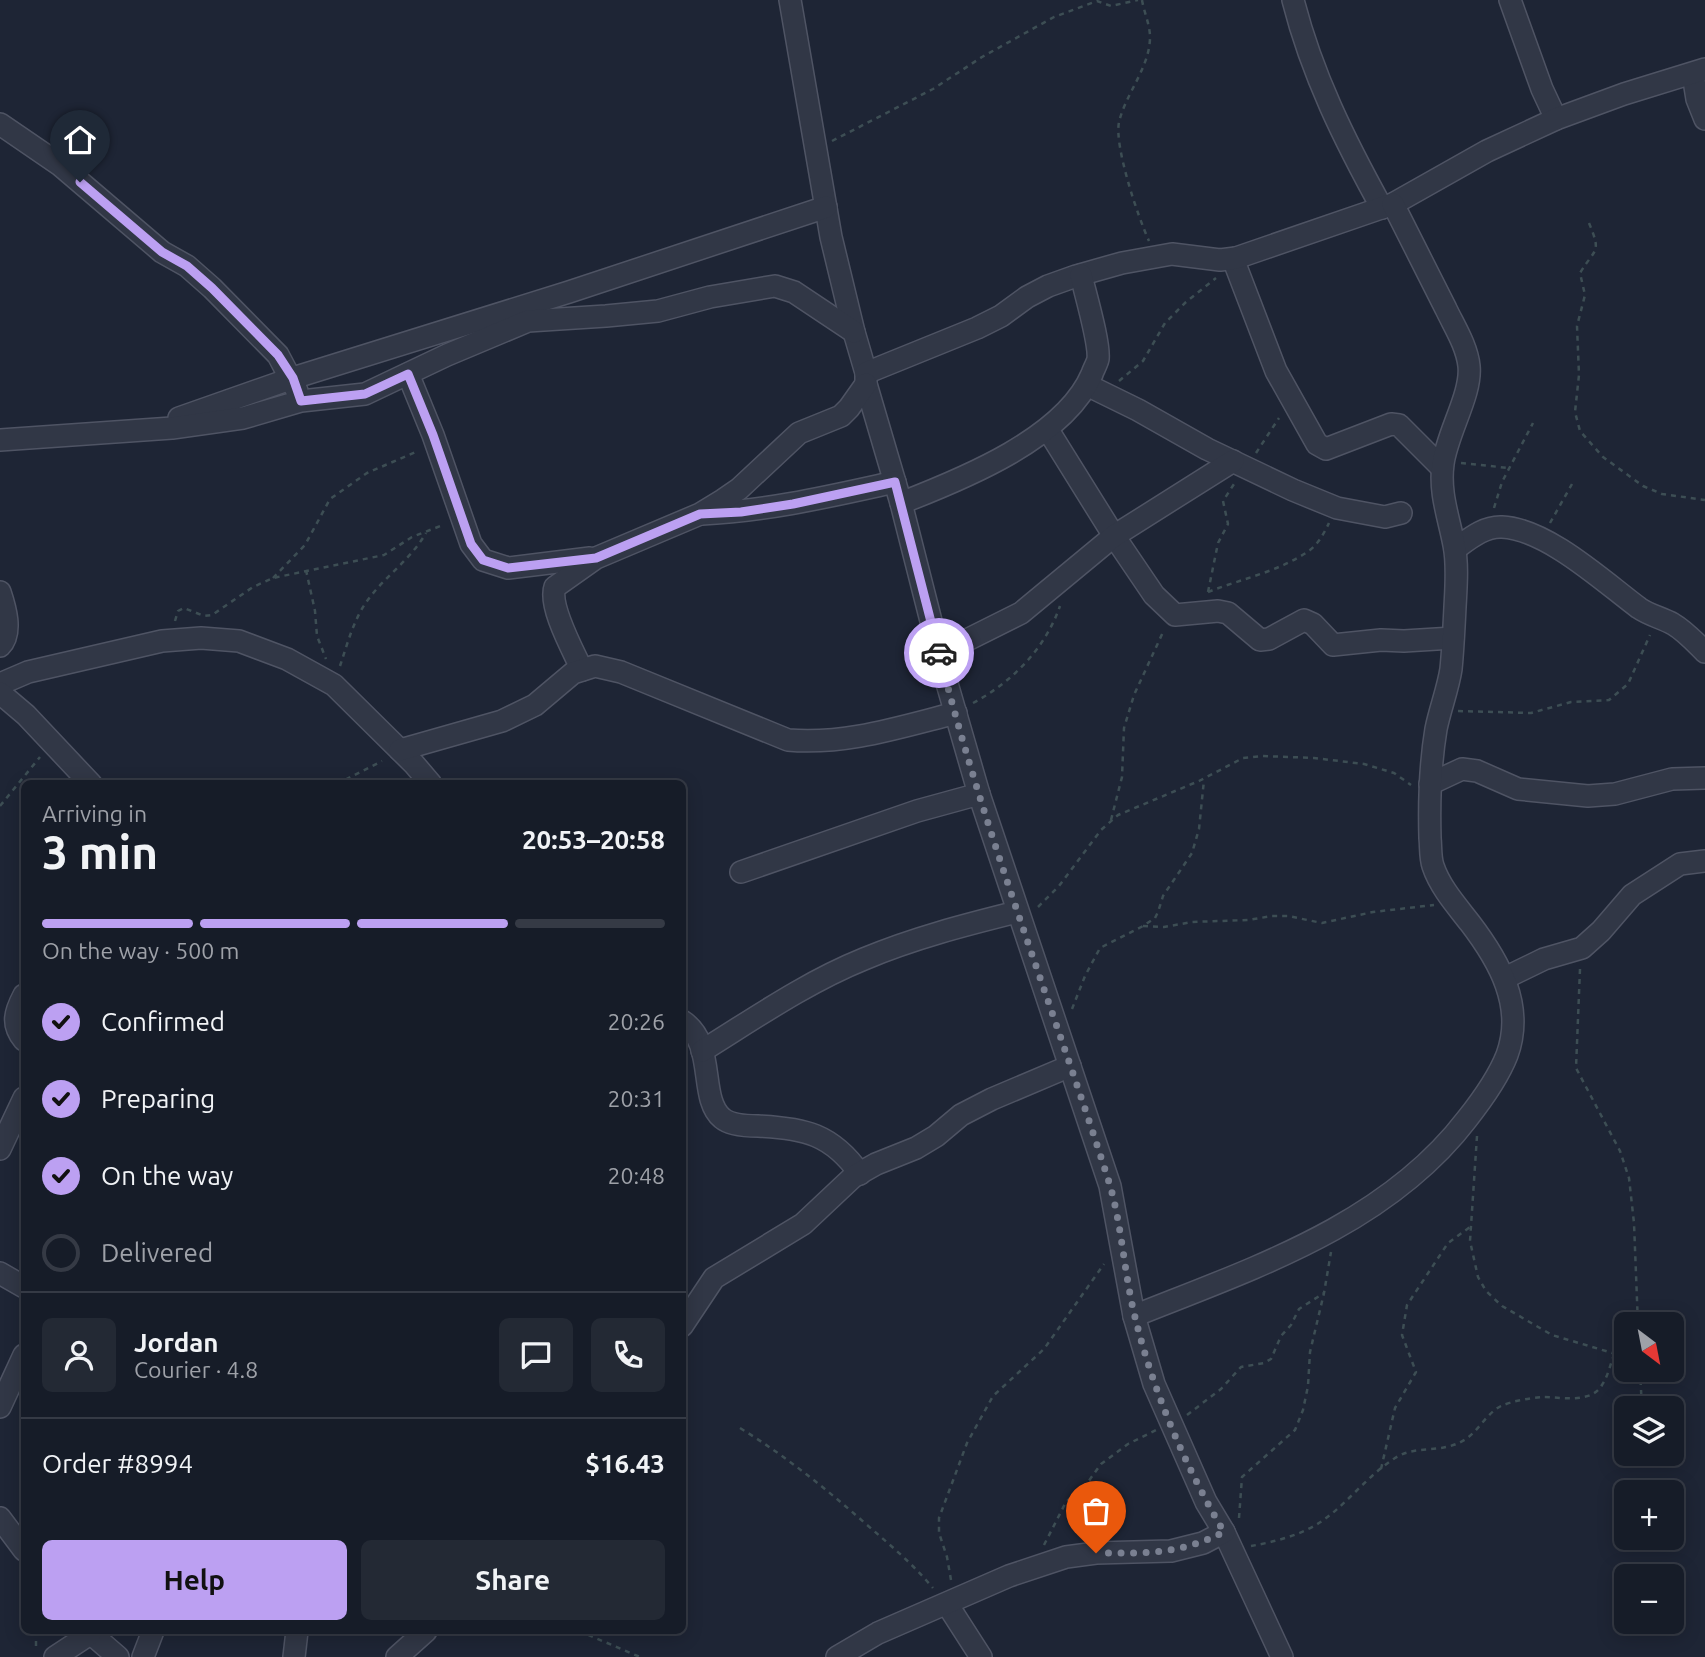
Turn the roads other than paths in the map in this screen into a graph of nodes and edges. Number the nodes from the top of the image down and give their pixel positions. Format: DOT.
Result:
graph roads {
  1 [pos="790,0"];
  2 [pos="1293,0"];
  3 [pos="1510,0"];
  4 [pos="1699,72"];
  5 [pos="1556,119"];
  6 [pos="1705,120"];
  7 [pos="0,124"];
  8 [pos="1387,206"];
  9 [pos="826,207"];
  10 [pos="1235,261"];
  11 [pos="1081,275"];
  12 [pos="853,332"];
  13 [pos="408,374"];
  14 [pos="293,378"];
  15 [pos="866,378"];
  16 [pos="1094,389"];
  17 [pos="301,401"];
  18 [pos="144,430"];
  19 [pos="1048,430"];
  20 [pos="0,440"];
  21 [pos="1239,464"];
  22 [pos="1443,464"];
  23 [pos="898,492"];
  24 [pos="1401,513"];
  25 [pos="700,514"];
  26 [pos="1114,536"];
  27 [pos="1455,549"];
  28 [pos="596,558"];
  29 [pos="0,592"];
  30 [pos="1453,638"];
  31 [pos="0,646"];
  32 [pos="1705,652"];
  33 [pos="939,654"];
  34 [pos="583,670"];
  35 [pos="0,684"];
  36 [pos="0,693"];
  37 [pos="956,713"];
  38 [pos="400,751"];
  39 [pos="1705,778"];
  40 [pos="87,780"];
  41 [pos="427,780"];
  42 [pos="1429,790"];
  43 [pos="979,794"];
  44 [pos="1705,861"];
  45 [pos="741,872"];
  46 [pos="1020,919"];
  47 [pos="1505,978"];
  48 [pos="21,1002"];
  49 [pos="686,1023"];
  50 [pos="21,1036"];
  51 [pos="702,1051"];
  52 [pos="1070,1066"];
  53 [pos="21,1104"];
  54 [pos="0,1149"];
  55 [pos="860,1174"];
  56 [pos="0,1273"];
  57 [pos="21,1285"];
  58 [pos="1135,1316"];
  59 [pos="686,1320"];
  60 [pos="21,1362"];
  61 [pos="0,1407"];
  62 [pos="0,1518"];
  63 [pos="1231,1528"];
  64 [pos="21,1546"];
  65 [pos="951,1602"];
  66 [pos="86,1634"];
  67 [pos="91,1634"];
  68 [pos="152,1634"];
  69 [pos="297,1634"];
  70 [pos="423,1634"];
  71 [pos="55,1657"];
  72 [pos="118,1657"];
  73 [pos="144,1657"];
  74 [pos="293,1657"];
  75 [pos="397,1657"];
  76 [pos="837,1657"];
  77 [pos="982,1657"];
  78 [pos="1282,1657"];
  1 -- 9 [label="street"];
  2 -- 8 [label="street"];
  3 -- 5 [label="street"];
  4 -- 5 [label="street"];
  4 -- 6 [label="street"];
  5 -- 8 [label="street"];
  7 -- 14 [label="street"];
  8 -- 10 [label="street"];
  8 -- 22 [label="street"];
  9 -- 12 [label="street"];
  9 -- 14 [label="street"];
  10 -- 11 [label="street"];
  10 -- 22 [label="street"];
  11 -- 15 [label="street"];
  11 -- 16 [label="street"];
  12 -- 13 [label="street"];
  12 -- 15 [label="street"];
  13 -- 17 [label="street"];
  13 -- 28 [label="street"];
  14 -- 17 [label="street"];
  14 -- 18 [label="street"];
  15 -- 23 [label="street"];
  15 -- 25 [label="street"];
  16 -- 19 [label="street"];
  16 -- 21 [label="street"];
  17 -- 18 [label="street"];
  18 -- 20 [label="street"];
  19 -- 23 [label="street"];
  19 -- 26 [label="street"];
  21 -- 24 [label="street"];
  21 -- 26 [label="street"];
  22 -- 27 [label="street"];
  23 -- 25 [label="street"];
  23 -- 33 [label="street"];
  25 -- 28 [label="street"];
  26 -- 30 [label="street"];
  26 -- 33 [label="street"];
  27 -- 30 [label="street"];
  27 -- 32 [label="street"];
  28 -- 34 [label="street"];
  29 -- 31 [label="street"];
  30 -- 42 [label="street"];
  33 -- 37 [label="street"];
  34 -- 37 [label="street"];
  34 -- 38 [label="street"];
  35 -- 38 [label="street"];
  36 -- 40 [label="street"];
  37 -- 43 [label="street"];
  38 -- 41 [label="street"];
  39 -- 42 [label="street"];
  42 -- 47 [label="street"];
  43 -- 45 [label="street"];
  43 -- 46 [label="street"];
  44 -- 47 [label="street"];
  46 -- 51 [label="street"];
  46 -- 52 [label="street"];
  47 -- 58 [label="street"];
  48 -- 50 [label="street"];
  49 -- 51 [label="street"];
  51 -- 55 [label="street"];
  52 -- 55 [label="street"];
  52 -- 58 [label="street"];
  53 -- 54 [label="street"];
  55 -- 59 [label="street"];
  56 -- 57 [label="street"];
  58 -- 63 [label="street"];
  60 -- 61 [label="street"];
  62 -- 64 [label="street"];
  63 -- 65 [label="street"];
  63 -- 78 [label="street"];
  65 -- 76 [label="street"];
  65 -- 77 [label="street"];
  66 -- 71 [label="street"];
  67 -- 72 [label="street"];
  68 -- 73 [label="street"];
  69 -- 74 [label="street"];
  70 -- 75 [label="street"];
}
